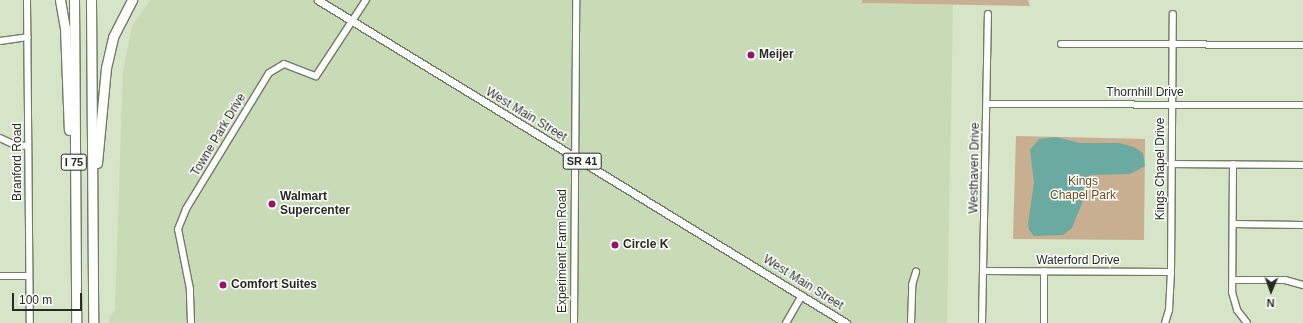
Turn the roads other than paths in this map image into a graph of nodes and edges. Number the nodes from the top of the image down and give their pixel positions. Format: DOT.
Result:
graph roads {
  1 [pos="27,0"];
  2 [pos="60,0"];
  3 [pos="74,0"];
  4 [pos="91,0"];
  5 [pos="132,0"];
  6 [pos="318,0"];
  7 [pos="366,0"];
  8 [pos="576,0"];
  9 [pos="988,14"];
  10 [pos="1173,14"];
  11 [pos="352,21"];
  12 [pos="28,37"];
  13 [pos="0,41"];
  14 [pos="1061,44"];
  15 [pos="1173,44"];
  16 [pos="1303,45"];
  17 [pos="988,104"];
  18 [pos="1172,104"];
  19 [pos="1303,105"];
  20 [pos="0,138"];
  21 [pos="28,146"];
  22 [pos="574,156"];
  23 [pos="1172,164"];
  24 [pos="1233,164"];
  25 [pos="1303,165"];
  26 [pos="74,204"];
  27 [pos="1233,224"];
  28 [pos="1303,225"];
  29 [pos="92,248"];
  30 [pos="984,271"];
  31 [pos="916,272"];
  32 [pos="1044,272"];
  33 [pos="1171,272"];
  34 [pos="0,276"];
  35 [pos="30,276"];
  36 [pos="1233,280"];
  37 [pos="1303,285"];
  38 [pos="802,295"];
  39 [pos="30,323"];
  40 [pos="76,323"];
  41 [pos="93,323"];
  42 [pos="191,323"];
  43 [pos="574,323"];
  44 [pos="786,323"];
  45 [pos="846,323"];
  46 [pos="911,323"];
  47 [pos="982,323"];
  48 [pos="1044,323"];
  49 [pos="1165,323"];
  50 [pos="1247,323"];
  1 -- 12 [label="street, Branford Road"];
  2 -- 26 [label="highway"];
  3 -- 26 [label="highway, I 75"];
  4 -- 29 [label="highway, I 75"];
  5 -- 29 [label="highway"];
  6 -- 11 [label="main road, West Main Street / SR 41"];
  7 -- 11 [label="street"];
  8 -- 22 [label="street, Experiment Farm Road"];
  9 -- 17 [label="street, Westhaven Drive"];
  10 -- 15 [label="street, Kings Chapel Drive"];
  11 -- 22 [label="main road, West Main Street / SR 41"];
  11 -- 42 [label="street, Towne Park Drive"];
  12 -- 13 [label="street"];
  12 -- 21 [label="street, Branford Road"];
  14 -- 15 [label="street"];
  15 -- 16 [label="street"];
  15 -- 18 [label="street, Kings Chapel Drive"];
  17 -- 18 [label="street, Thornhill Drive"];
  17 -- 30 [label="street, Westhaven Drive"];
  18 -- 19 [label="street, Thornhill Drive"];
  18 -- 23 [label="street, Kings Chapel Drive"];
  20 -- 21 [label="street"];
  21 -- 35 [label="street, Branford Road"];
  22 -- 38 [label="main road, West Main Street / SR 41"];
  22 -- 43 [label="street, Experiment Farm Road"];
  23 -- 24 [label="street"];
  23 -- 33 [label="street, Kings Chapel Drive"];
  24 -- 25 [label="street"];
  24 -- 27 [label="street"];
  26 -- 40 [label="highway, I 75"];
  27 -- 28 [label="street"];
  27 -- 36 [label="street"];
  29 -- 41 [label="highway, I 75"];
  30 -- 32 [label="street, Waterford Drive"];
  30 -- 47 [label="street, Westhaven Drive"];
  31 -- 46 [label="street"];
  32 -- 33 [label="street, Waterford Drive"];
  32 -- 48 [label="street"];
  33 -- 49 [label="street, Kings Chapel Drive"];
  34 -- 35 [label="street"];
  35 -- 39 [label="street, Branford Road"];
  36 -- 37 [label="street"];
  36 -- 50 [label="street"];
  38 -- 44 [label="street"];
  38 -- 45 [label="main road, West Main Street / SR 41"];
}
